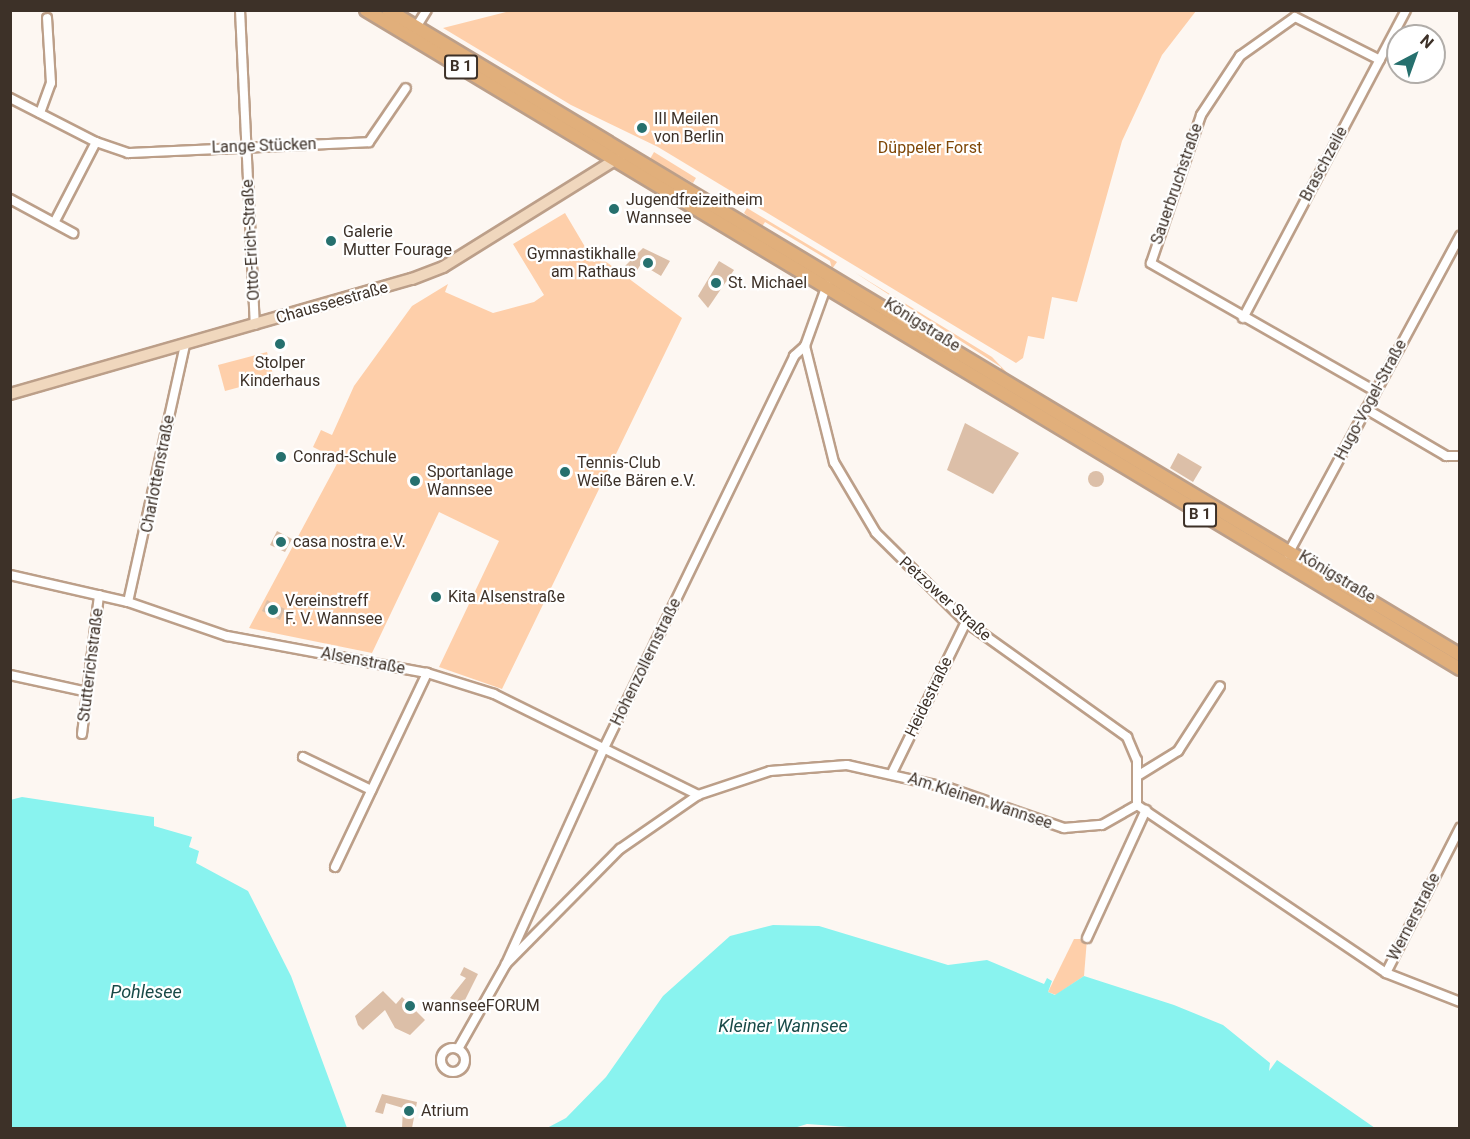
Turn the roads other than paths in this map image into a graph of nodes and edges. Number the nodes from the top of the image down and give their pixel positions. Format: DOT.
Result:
graph roads {
  1 [pos="240,10"];
  2 [pos="366,10"];
  3 [pos="388,10"];
  4 [pos="427,10"];
  5 [pos="1406,10"];
  6 [pos="47,18"];
  7 [pos="413,32"];
  8 [pos="1380,60"];
  9 [pos="406,88"];
  10 [pos="10,98"];
  11 [pos="40,113"];
  12 [pos="96,142"];
  13 [pos="246,146"];
  14 [pos="621,156"];
  15 [pos="10,199"];
  16 [pos="55,221"];
  17 [pos="73,233"];
  18 [pos="1460,236"];
  19 [pos="829,281"];
  20 [pos="1243,318"];
  21 [pos="255,325"];
  22 [pos="184,345"];
  23 [pos="805,346"];
  24 [pos="1376,391"];
  25 [pos="10,394"];
  26 [pos="1366,409"];
  27 [pos="1458,456"];
  28 [pos="1285,559"];
  29 [pos="10,575"];
  30 [pos="99,595"];
  31 [pos="128,602"];
  32 [pos="966,622"];
  33 [pos="1458,659"];
  34 [pos="427,673"];
  35 [pos="10,675"];
  36 [pos="1220,686"];
  37 [pos="87,692"];
  38 [pos="82,734"];
  39 [pos="604,748"];
  40 [pos="303,757"];
  41 [pos="892,773"];
  42 [pos="1139,775"];
  43 [pos="371,790"];
  44 [pos="698,795"];
  45 [pos="1137,805"];
  46 [pos="1146,810"];
  47 [pos="1460,828"];
  48 [pos="334,867"];
  49 [pos="1086,938"];
  50 [pos="506,964"];
  51 [pos="1386,973"];
  52 [pos="1460,1002"];
  53 [pos="458,1049"];
  1 -- 13 [label="street, Otto-Erich-Straße"];
  2 -- 7 [label="main road, Königstraße / B 1"];
  3 -- 7 [label="main road, Königstraße / B 1"];
  4 -- 7 [label="street"];
  5 -- 8 [label="street, Braschzeile"];
  6 -- 11 [label="street"];
  7 -- 14 [label="main road, Königstraße / B 1"];
  8 -- 20 [label="street, Braschzeile"];
  8 -- 20 [label="street, Sauerbruchstraße"];
  9 -- 13 [label="street, Lange Stücken"];
  10 -- 11 [label="street, Lange Stücken"];
  11 -- 12 [label="street, Lange Stücken"];
  12 -- 13 [label="street, Lange Stücken"];
  12 -- 16 [label="street"];
  13 -- 21 [label="street, Otto-Erich-Straße"];
  14 -- 19 [label="main road, Königstraße / B 1"];
  14 -- 21 [label="street, Chausseestraße"];
  15 -- 16 [label="street"];
  16 -- 17 [label="street"];
  18 -- 24 [label="street, Hugo-Vogel-Straße"];
  19 -- 23 [label="street, Hohenzollernstraße"];
  19 -- 28 [label="main road, Königstraße / B 1"];
  20 -- 24 [label="street, Sauerbruchstraße"];
  21 -- 22 [label="street, Chausseestraße"];
  22 -- 25 [label="street, Chausseestraße"];
  22 -- 31 [label="street, Charlottenstraße"];
  23 -- 32 [label="street, Petzower Straße"];
  23 -- 39 [label="street, Hohenzollernstraße"];
  24 -- 26 [label="street, Hugo-Vogel-Straße"];
  26 -- 27 [label="street"];
  26 -- 28 [label="street, Hugo-Vogel-Straße"];
  28 -- 33 [label="main road, Königstraße / B 1"];
  29 -- 30 [label="street, Alsenstraße"];
  30 -- 31 [label="street, Alsenstraße"];
  30 -- 37 [label="street, Stutterichstraße"];
  31 -- 34 [label="street, Alsenstraße"];
  32 -- 41 [label="street, Heidestraße"];
  32 -- 42 [label="street, Petzower Straße"];
  34 -- 39 [label="street, Alsenstraße"];
  34 -- 43 [label="street"];
  35 -- 37 [label="street"];
  36 -- 42 [label="street"];
  37 -- 38 [label="street, Stutterichstraße"];
  39 -- 44 [label="street, Alsenstraße"];
  39 -- 50 [label="street, Hohenzollernstraße"];
  40 -- 43 [label="street"];
  41 -- 44 [label="street, Am Kleinen Wannsee"];
  41 -- 45 [label="street, Am Kleinen Wannsee"];
  42 -- 45 [label="street, Petzower Straße"];
  43 -- 48 [label="street"];
  44 -- 50 [label="street, Am Kleinen Wannsee"];
  45 -- 46 [label="street"];
  46 -- 49 [label="street"];
  46 -- 51 [label="street"];
  47 -- 51 [label="street, Wernerstraße"];
  50 -- 53 [label="street, Hohenzollernstraße"];
  51 -- 52 [label="street"];
}
